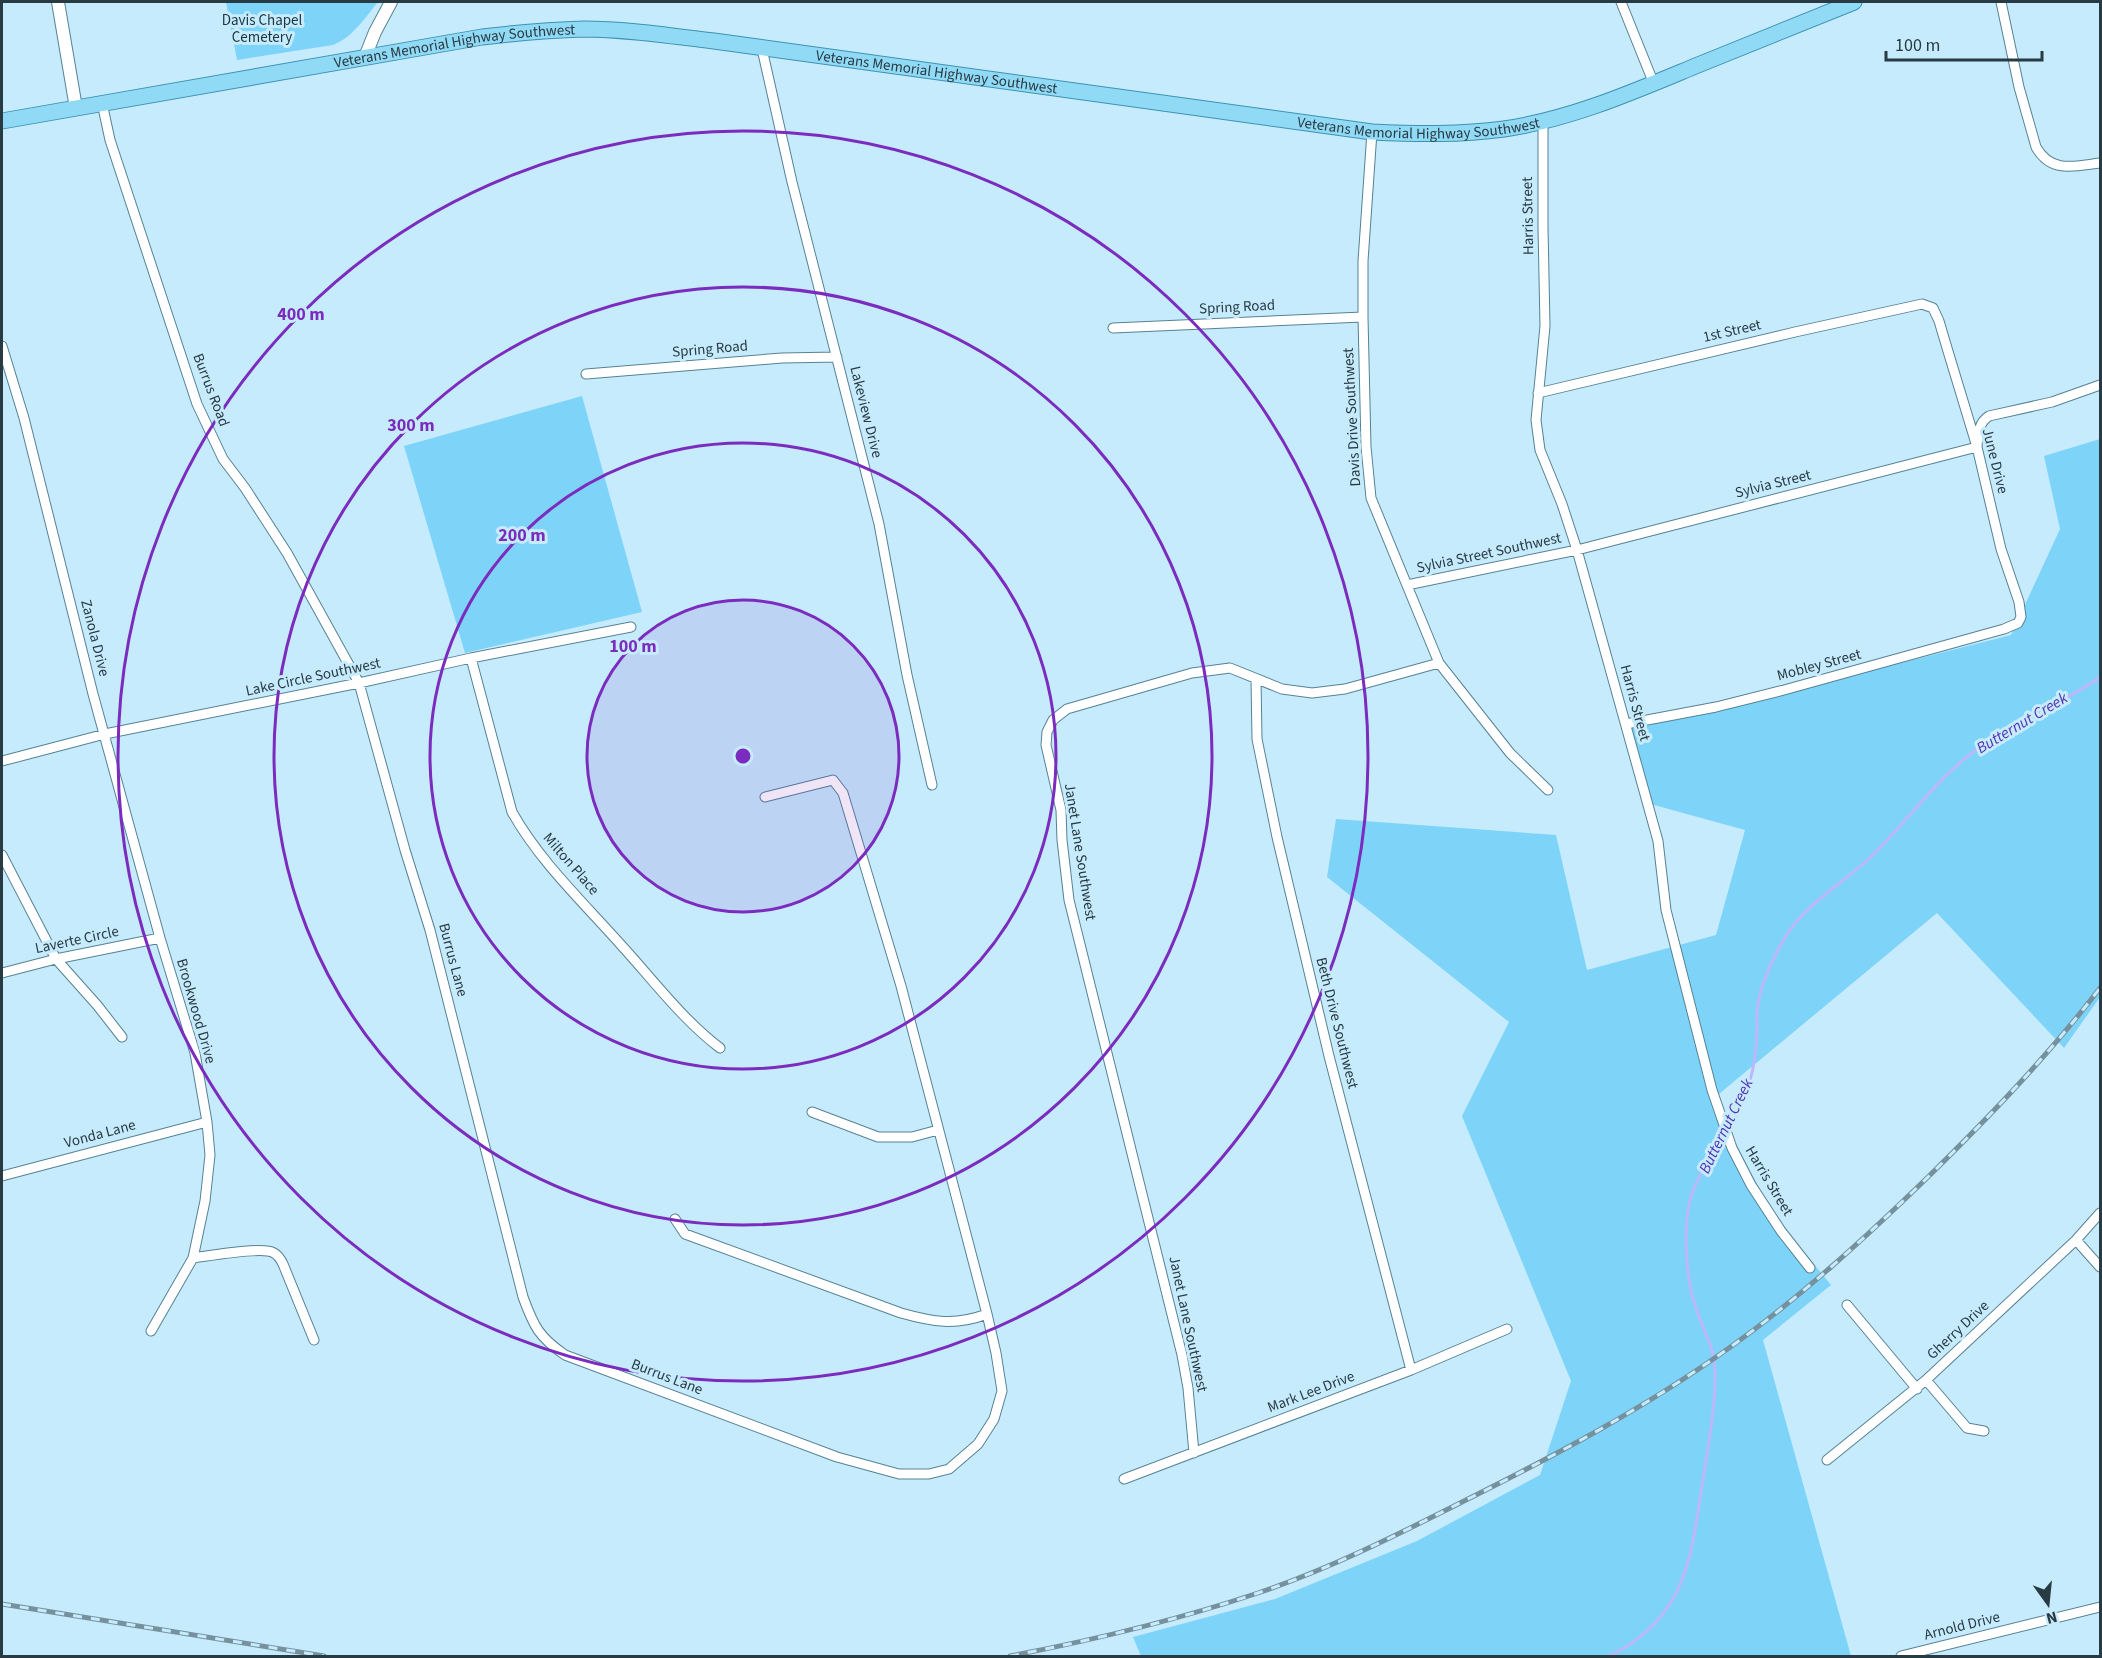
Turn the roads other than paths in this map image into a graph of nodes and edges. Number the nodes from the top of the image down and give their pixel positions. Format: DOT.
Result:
graph roads {
  1 [pos="58,2"];
  2 [pos="391,2"];
  3 [pos="1621,2"];
  4 [pos="1854,2"];
  5 [pos="2001,2"];
  6 [pos="762,49"];
  7 [pos="365,57"];
  8 [pos="1654,84"];
  9 [pos="102,103"];
  10 [pos="76,108"];
  11 [pos="2,121"];
  12 [pos="1543,121"];
  13 [pos="1372,132"];
  14 [pos="2100,163"];
  15 [pos="1933,308"];
  16 [pos="1363,317"];
  17 [pos="1113,328"];
  18 [pos="2,346"];
  19 [pos="837,357"];
  20 [pos="586,374"];
  21 [pos="2100,385"];
  22 [pos="1538,393"];
  23 [pos="1977,447"];
  24 [pos="1577,549"];
  25 [pos="1407,585"];
  26 [pos="2018,623"];
  27 [pos="631,627"];
  28 [pos="471,658"];
  29 [pos="1439,663"];
  30 [pos="1256,679"];
  31 [pos="359,683"];
  32 [pos="1626,724"];
  33 [pos="105,734"];
  34 [pos="2,761"];
  35 [pos="932,785"];
  36 [pos="1548,790"];
  37 [pos="765,797"];
  38 [pos="2,855"];
  39 [pos="160,938"];
  40 [pos="56,959"];
  41 [pos="2,973"];
  42 [pos="122,1037"];
  43 [pos="720,1048"];
  44 [pos="812,1112"];
  45 [pos="207,1122"];
  46 [pos="938,1130"];
  47 [pos="2,1176"];
  48 [pos="2100,1213"];
  49 [pos="675,1219"];
  50 [pos="2076,1240"];
  51 [pos="194,1258"];
  52 [pos="2100,1267"];
  53 [pos="1810,1268"];
  54 [pos="1847,1305"];
  55 [pos="987,1314"];
  56 [pos="1507,1329"];
  57 [pos="151,1331"];
  58 [pos="314,1340"];
  59 [pos="1411,1370"];
  60 [pos="1926,1380"];
  61 [pos="1917,1389"];
  62 [pos="1984,1431"];
  63 [pos="1194,1453"];
  64 [pos="1827,1460"];
  65 [pos="1124,1479"];
  66 [pos="2100,1607"];
  67 [pos="1901,1656"];
  1 -- 10 [label="street"];
  2 -- 7 [label="street"];
  3 -- 8 [label="street"];
  4 -- 8 [label="main road, Veterans Memorial Highway Southwest"];
  5 -- 14 [label="street"];
  6 -- 7 [label="main road, Veterans Memorial Highway Southwest"];
  6 -- 13 [label="main road, Veterans Memorial Highway Southwest"];
  6 -- 19 [label="street, Lakeview Drive"];
  7 -- 9 [label="main road, Veterans Memorial Highway Southwest"];
  8 -- 12 [label="main road, Veterans Memorial Highway Southwest"];
  9 -- 10 [label="main road, Veterans Memorial Highway Southwest"];
  9 -- 31 [label="street, Burrus Road"];
  10 -- 11 [label="main road, Veterans Memorial Highway Southwest"];
  12 -- 13 [label="main road, Veterans Memorial Highway Southwest"];
  12 -- 22 [label="street, Harris Street"];
  13 -- 16 [label="street, Davis Drive Southwest"];
  15 -- 22 [label="street, 1st Street"];
  15 -- 23 [label="street, June Drive"];
  16 -- 17 [label="street, Spring Road"];
  16 -- 25 [label="street, Davis Drive Southwest"];
  18 -- 33 [label="street, Zanola Drive"];
  19 -- 20 [label="street, Spring Road"];
  19 -- 35 [label="street, Lakeview Drive"];
  21 -- 23 [label="street"];
  22 -- 24 [label="street, Harris Street"];
  23 -- 24 [label="street, Sylvia Street"];
  23 -- 26 [label="street, June Drive"];
  24 -- 25 [label="street, Sylvia Street Southwest"];
  24 -- 32 [label="street, Harris Street"];
  25 -- 29 [label="street, Davis Drive Southwest"];
  26 -- 32 [label="street, Mobley Street"];
  27 -- 28 [label="street, Lake Circle Southwest"];
  28 -- 31 [label="street, Lake Circle Southwest"];
  28 -- 43 [label="street, Milton Place"];
  29 -- 30 [label="street, Janet Lane Southwest"];
  29 -- 36 [label="street, Davis Drive Southwest"];
  30 -- 59 [label="street, Beth Drive Southwest"];
  30 -- 63 [label="street, Janet Lane Southwest"];
  31 -- 33 [label="street, Lake Circle Southwest"];
  31 -- 55 [label="street, Burrus Lane"];
  32 -- 53 [label="street, Harris Street"];
  33 -- 34 [label="street, Lake Circle Southwest"];
  33 -- 39 [label="street, Zanola Drive"];
  37 -- 46 [label="street, Burrus Lane"];
  38 -- 40 [label="street"];
  39 -- 40 [label="street, Laverte Circle"];
  39 -- 45 [label="street, Brookwood Drive"];
  40 -- 41 [label="street, Laverte Circle"];
  40 -- 42 [label="street"];
  44 -- 46 [label="street"];
  45 -- 47 [label="street, Vonda Lane"];
  45 -- 51 [label="street, Brookwood Drive"];
  46 -- 55 [label="street, Burrus Lane"];
  48 -- 50 [label="street, Gherry Drive"];
  49 -- 55 [label="street"];
  50 -- 52 [label="street"];
  50 -- 60 [label="street, Gherry Drive"];
  51 -- 57 [label="street, Brookwood Drive"];
  51 -- 58 [label="street"];
  54 -- 61 [label="street"];
  56 -- 59 [label="street, Mark Lee Drive"];
  59 -- 63 [label="street, Mark Lee Drive"];
  60 -- 61 [label="street, Gherry Drive"];
  60 -- 62 [label="street"];
  61 -- 64 [label="street, Gherry Drive"];
  63 -- 65 [label="street, Mark Lee Drive"];
  66 -- 67 [label="street, Arnold Drive"];
}
